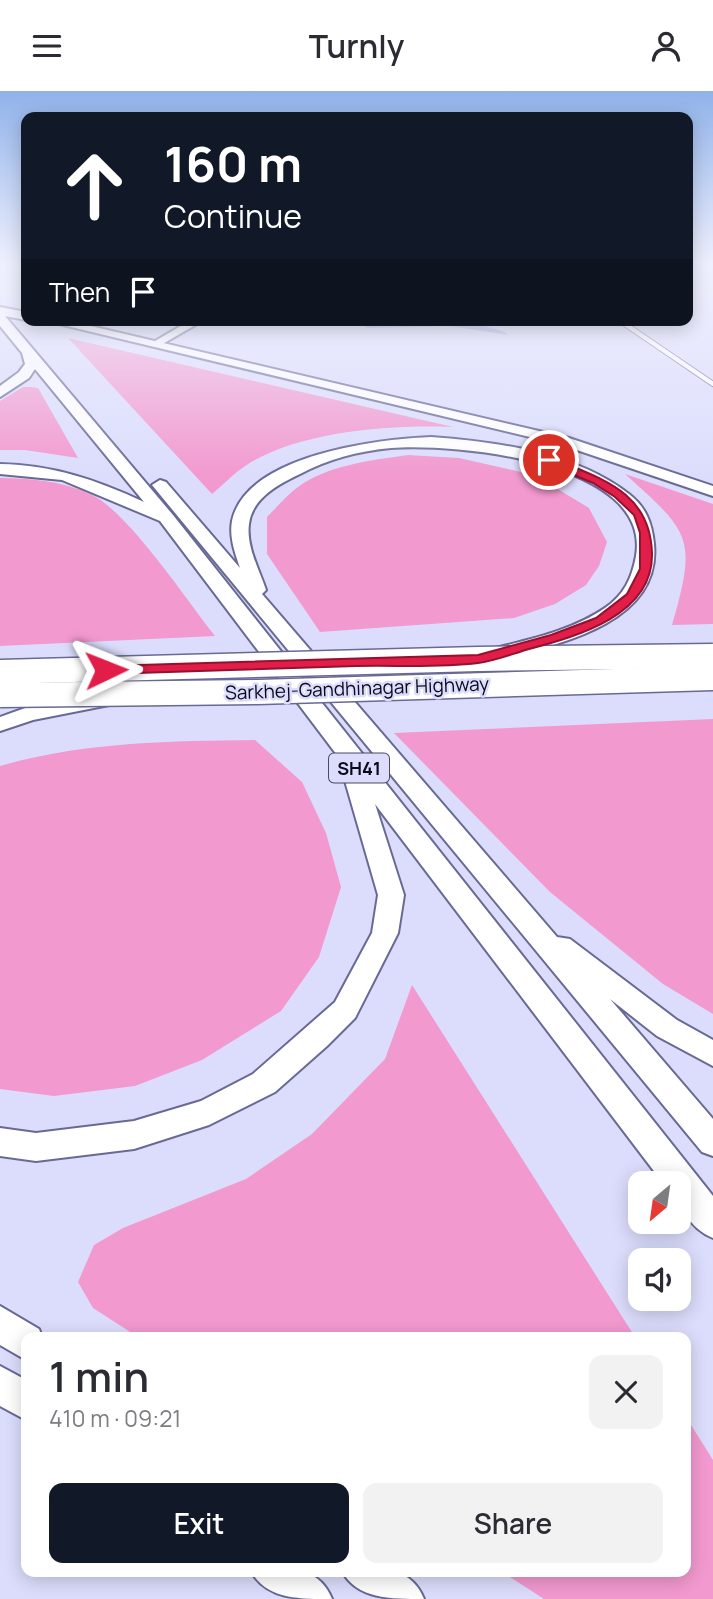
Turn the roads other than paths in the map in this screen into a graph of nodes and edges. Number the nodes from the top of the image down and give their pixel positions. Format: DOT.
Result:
graph roads {
  1 [pos="18,336"];
  2 [pos="24,336"];
  3 [pos="122,336"];
  4 [pos="169,336"];
  5 [pos="644,336"];
  6 [pos="155,344"];
  7 [pos="28,353"];
  8 [pos="713,384"];
  9 [pos="0,393"];
  10 [pos="0,469"];
  11 [pos="713,491"];
  12 [pos="167,519"];
  13 [pos="262,604"];
  14 [pos="713,656"];
  15 [pos="478,659"];
  16 [pos="0,672"];
  17 [pos="713,678"];
  18 [pos="158,691"];
  19 [pos="0,695"];
  20 [pos="0,724"];
  21 [pos="348,753"];
  22 [pos="522,916"];
  23 [pos="713,1054"];
  24 [pos="0,1142"];
  25 [pos="713,1142"];
  26 [pos="713,1222"];
  27 [pos="0,1324"];
  28 [pos="21,1339"];
  29 [pos="0,1384"];
  30 [pos="21,1399"];
  31 [pos="280,1577"];
  32 [pos="371,1577"];
  33 [pos="311,1599"];
  34 [pos="403,1599"];
  1 -- 7 [label="main road, SH41"];
  2 -- 13 [label="main road, SH41"];
  3 -- 6 [label="main road"];
  4 -- 6 [label="street"];
  5 -- 8 [label="lane"];
  6 -- 11 [label="main road"];
  7 -- 9 [label="main road"];
  7 -- 12 [label="main road, SH41"];
  10 -- 12 [label="main road"];
  12 -- 21 [label="main road, SH41"];
  13 -- 15 [label="main road"];
  13 -- 22 [label="main road, SH41"];
  14 -- 15 [label="highway, Sarkhej-Gandhinagar Highway, bridge"];
  15 -- 16 [label="highway, Sarkhej-Gandhinagar Highway, bridge"];
  17 -- 18 [label="highway, Sarkhej-Gandhinagar Highway, bridge"];
  18 -- 19 [label="highway, Sarkhej-Gandhinagar Highway, bridge"];
  18 -- 20 [label="main road"];
  21 -- 24 [label="main road"];
  21 -- 26 [label="main road, SH41"];
  22 -- 23 [label="main road"];
  22 -- 25 [label="main road, SH41"];
  27 -- 28 [label="main road"];
  29 -- 30 [label="main road"];
  31 -- 33 [label="main road"];
  32 -- 34 [label="main road"];
}
